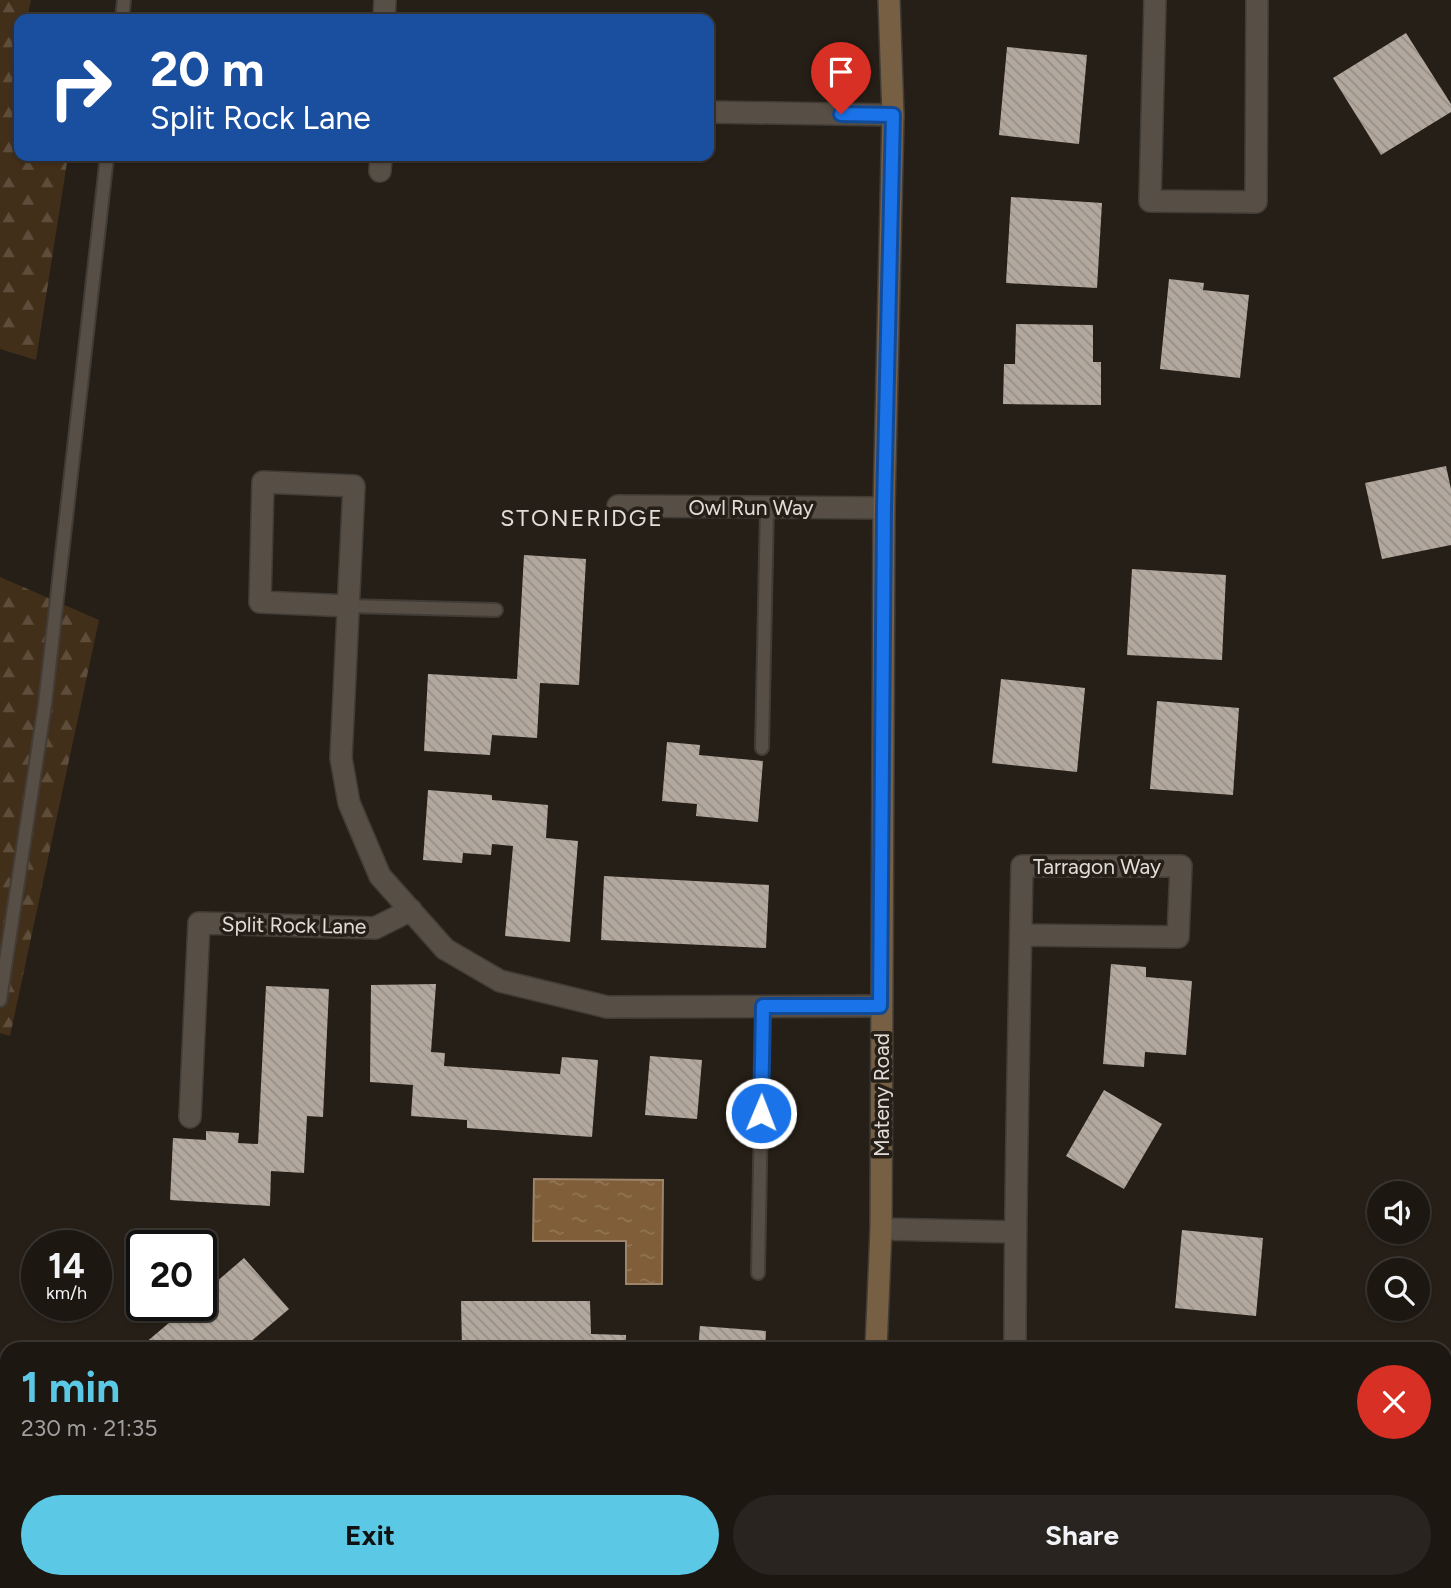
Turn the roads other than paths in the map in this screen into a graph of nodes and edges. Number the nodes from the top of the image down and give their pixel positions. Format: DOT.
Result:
graph roads {
  1 [pos="889,0"];
  2 [pos="1155,0"];
  3 [pos="1257,0"];
  4 [pos="714,112"];
  5 [pos="893,115"];
  6 [pos="106,161"];
  7 [pos="618,506"];
  8 [pos="768,507"];
  9 [pos="884,508"];
  10 [pos="349,606"];
  11 [pos="496,610"];
  12 [pos="762,748"];
  13 [pos="411,910"];
  14 [pos="1021,935"];
  15 [pos="0,1000"];
  16 [pos="763,1006"];
  17 [pos="880,1006"];
  18 [pos="190,1117"];
  19 [pos="881,1229"];
  20 [pos="1015,1232"];
  21 [pos="758,1273"];
  22 [pos="876,1342"];
  23 [pos="1015,1342"];
  1 -- 5 [label="street, Mateny Road"];
  2 -- 3 [label="street"];
  4 -- 5 [label="street"];
  5 -- 9 [label="street, Mateny Road"];
  6 -- 15 [label="lane"];
  7 -- 8 [label="street, Owl Run Way"];
  8 -- 9 [label="street, Owl Run Way"];
  8 -- 12 [label="lane"];
  9 -- 17 [label="street, Mateny Road"];
  10 -- 10 [label="street"];
  10 -- 11 [label="lane"];
  10 -- 13 [label="street"];
  13 -- 16 [label="street"];
  13 -- 18 [label="street, Split Rock Lane"];
  14 -- 14 [label="street, Tarragon Way"];
  14 -- 20 [label="street, Tarragon Way"];
  16 -- 17 [label="street"];
  16 -- 21 [label="lane"];
  17 -- 19 [label="street, Mateny Road"];
  19 -- 20 [label="street"];
  19 -- 22 [label="street, Mateny Road"];
  20 -- 23 [label="street, Tarragon Way"];
}
